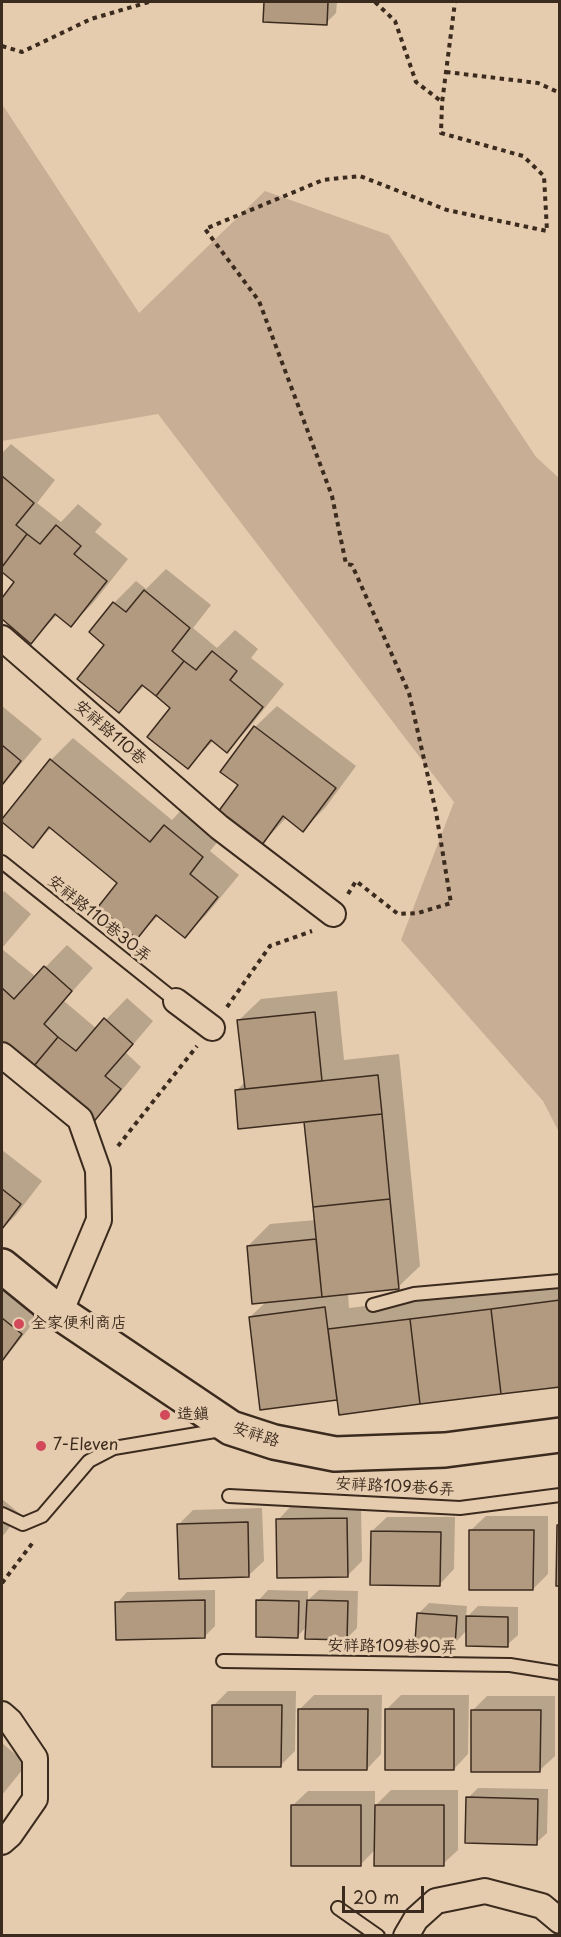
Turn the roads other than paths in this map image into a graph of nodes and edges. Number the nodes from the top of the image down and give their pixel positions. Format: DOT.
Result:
graph roads {
  1 [pos="2,638"];
  2 [pos="2,862"];
  3 [pos="333,914"];
  4 [pos="176,1001"];
  5 [pos="212,1028"];
  6 [pos="2,1055"];
  7 [pos="2,1266"];
  8 [pos="560,1281"];
  9 [pos="373,1305"];
  10 [pos="60,1313"];
  11 [pos="231,1428"];
  12 [pos="560,1435"];
  13 [pos="229,1496"];
  14 [pos="560,1496"];
  15 [pos="2,1514"];
  16 [pos="223,1661"];
  17 [pos="560,1673"];
  18 [pos="2,1714"];
  19 [pos="2,1842"];
  20 [pos="338,1908"];
  21 [pos="560,1921"];
  22 [pos="378,1935"];
  23 [pos="406,1935"];
  1 -- 3 [label="street, 安祥路110巷"];
  2 -- 4 [label="lane, 安祥路110巷30弄"];
  4 -- 5 [label="street"];
  6 -- 10 [label="street"];
  7 -- 10 [label="street, 安祥路"];
  8 -- 9 [label="lane"];
  10 -- 11 [label="street, 安祥路"];
  11 -- 12 [label="street, 安祥路"];
  11 -- 15 [label="lane"];
  13 -- 14 [label="lane, 安祥路109巷6弄"];
  16 -- 17 [label="lane, 安祥路109巷90弄"];
  18 -- 19 [label="street"];
  20 -- 22 [label="lane"];
  21 -- 23 [label="street"];
}
